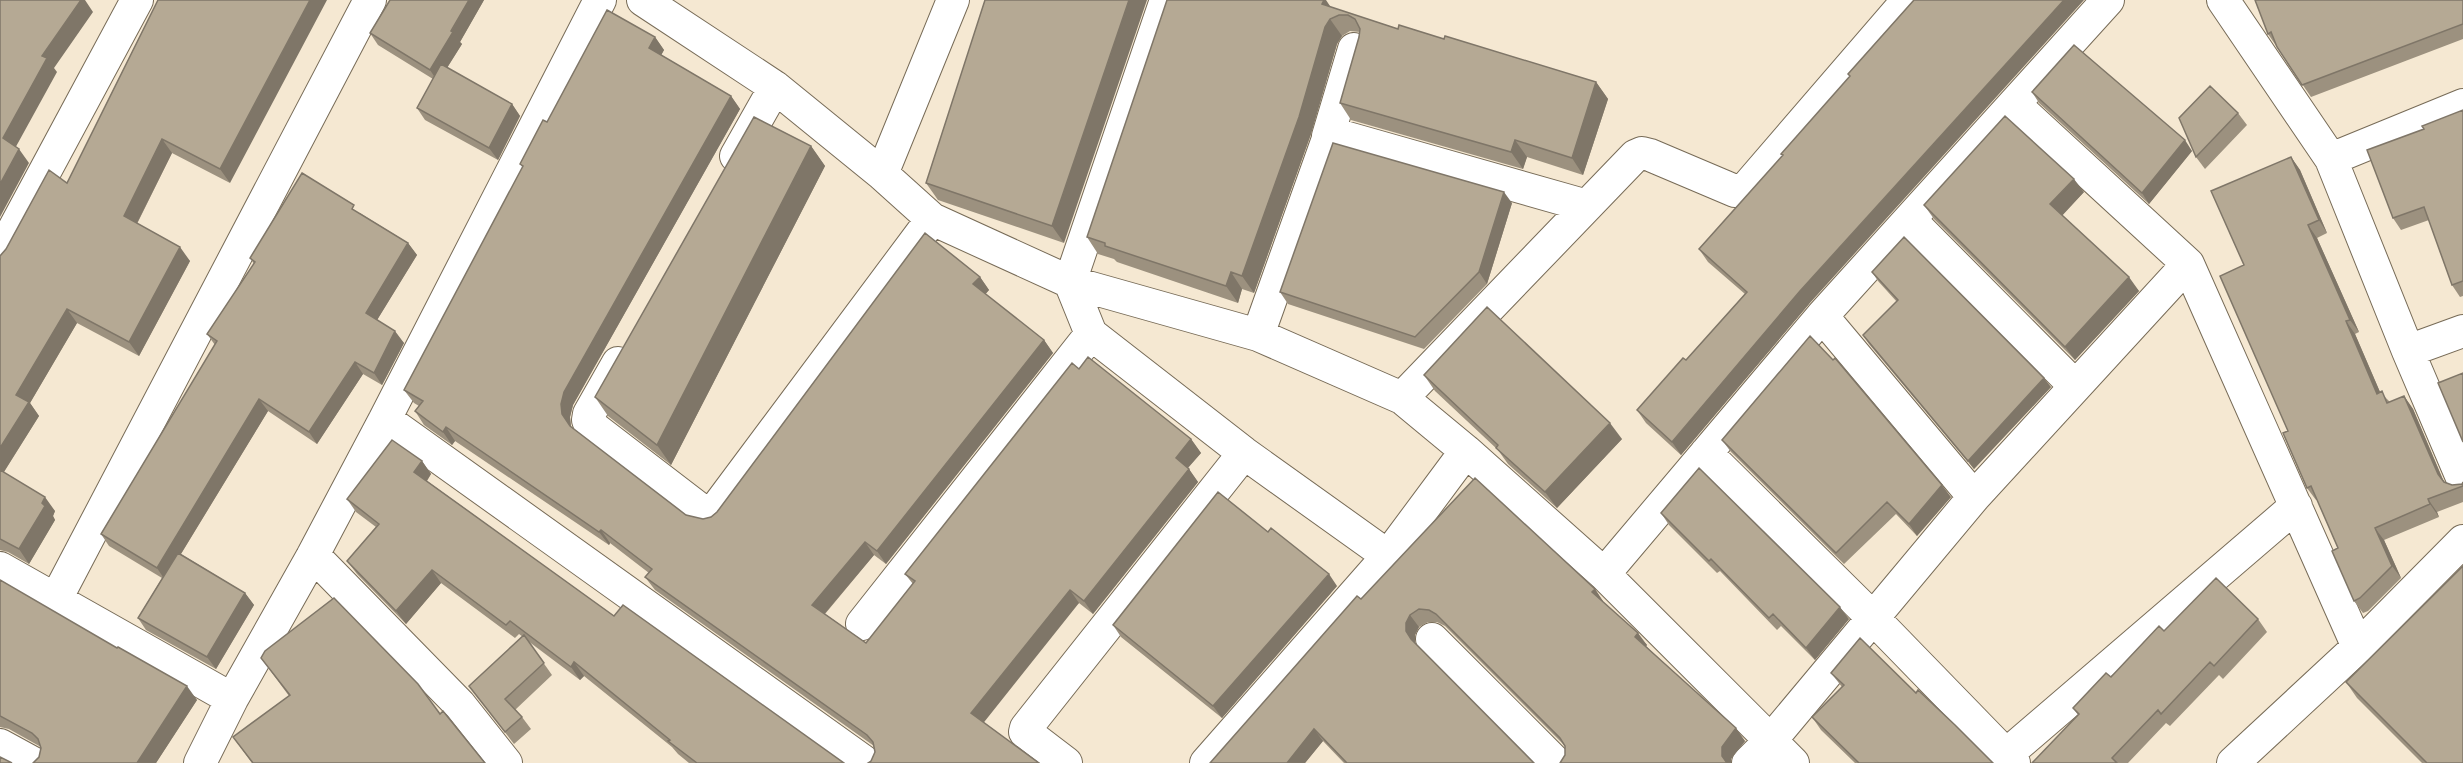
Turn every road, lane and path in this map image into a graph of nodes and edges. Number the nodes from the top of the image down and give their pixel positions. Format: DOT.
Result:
graph roads {
  1 [pos="137,0"];
  2 [pos="370,0"];
  3 [pos="600,0"];
  4 [pos="644,0"];
  5 [pos="953,0"];
  6 [pos="1166,0"];
  7 [pos="1908,0"];
  8 [pos="2108,0"];
  9 [pos="2223,0"];
  10 [pos="1354,49"];
  11 [pos="775,87"];
  12 [pos="2014,104"];
  13 [pos="2463,105"];
  14 [pos="1328,136"];
  15 [pos="2331,159"];
  16 [pos="882,174"];
  17 [pos="723,179"];
  18 [pos="1587,206"];
  19 [pos="932,219"];
  20 [pos="1910,220"];
  21 [pos="0,255"];
  22 [pos="2188,264"];
  23 [pos="1070,282"];
  24 [pos="1822,316"];
  25 [pos="2463,331"];
  26 [pos="1091,334"];
  27 [pos="1258,335"];
  28 [pos="629,343"];
  29 [pos="2408,351"];
  30 [pos="2075,386"];
  31 [pos="1401,398"];
  32 [pos="385,419"];
  33 [pos="1466,451"];
  34 [pos="1245,453"];
  35 [pos="1706,453"];
  36 [pos="2463,480"];
  37 [pos="1974,497"];
  38 [pos="2296,506"];
  39 [pos="2463,541"];
  40 [pos="313,555"];
  41 [pos="1388,556"];
  42 [pos="0,568"];
  43 [pos="1604,574"];
  44 [pos="56,599"];
  45 [pos="1873,618"];
  46 [pos="862,624"];
  47 [pos="1432,639"];
  48 [pos="2358,647"];
  49 [pos="232,699"];
  50 [pos="1770,740"];
  51 [pos="0,745"];
  52 [pos="207,759"];
  53 [pos="2010,759"];
  54 [pos="33,763"];
  55 [pos="506,763"];
  56 [pos="866,763"];
  57 [pos="1066,763"];
  58 [pos="1206,763"];
  59 [pos="1556,763"];
  60 [pos="1748,763"];
  61 [pos="1793,763"];
  62 [pos="2233,763"];
  1 -- 21 [label="street"];
  2 -- 44 [label="street"];
  3 -- 32 [label="street"];
  4 -- 11 [label="street"];
  5 -- 16 [label="street"];
  6 -- 23 [label="street"];
  7 -- 18 [label="street"];
  8 -- 12 [label="street"];
  9 -- 15 [label="street"];
  10 -- 14 [label="street"];
  11 -- 16 [label="street"];
  11 -- 17 [label="street"];
  12 -- 20 [label="street"];
  12 -- 22 [label="street"];
  13 -- 15 [label="street"];
  14 -- 18 [label="street"];
  14 -- 27 [label="street"];
  15 -- 29 [label="street"];
  16 -- 19 [label="street"];
  18 -- 31 [label="street"];
  19 -- 23 [label="street"];
  19 -- 28 [label="street"];
  20 -- 24 [label="street"];
  20 -- 30 [label="street"];
  22 -- 30 [label="street"];
  22 -- 38 [label="street"];
  23 -- 26 [label="street"];
  23 -- 27 [label="street"];
  24 -- 35 [label="street"];
  24 -- 37 [label="street"];
  25 -- 29 [label="street"];
  26 -- 34 [label="street"];
  26 -- 46 [label="street"];
  27 -- 31 [label="street"];
  29 -- 36 [label="street"];
  30 -- 37 [label="street"];
  31 -- 33 [label="street"];
  32 -- 40 [label="street"];
  32 -- 56 [label="street"];
  33 -- 41 [label="street"];
  33 -- 43 [label="street"];
  34 -- 41 [label="street"];
  34 -- 57 [label="street"];
  35 -- 43 [label="street"];
  35 -- 45 [label="street"];
  37 -- 45 [label="street"];
  38 -- 48 [label="street"];
  38 -- 53 [label="street"];
  39 -- 48 [label="street"];
  40 -- 49 [label="street"];
  40 -- 55 [label="street"];
  41 -- 58 [label="street"];
  42 -- 44 [label="street"];
  43 -- 50 [label="street"];
  44 -- 49 [label="street"];
  45 -- 50 [label="street"];
  45 -- 53 [label="street"];
  47 -- 59 [label="street"];
  48 -- 62 [label="street"];
  49 -- 52 [label="street"];
  50 -- 60 [label="street"];
  50 -- 61 [label="street"];
  51 -- 54 [label="street"];
}
